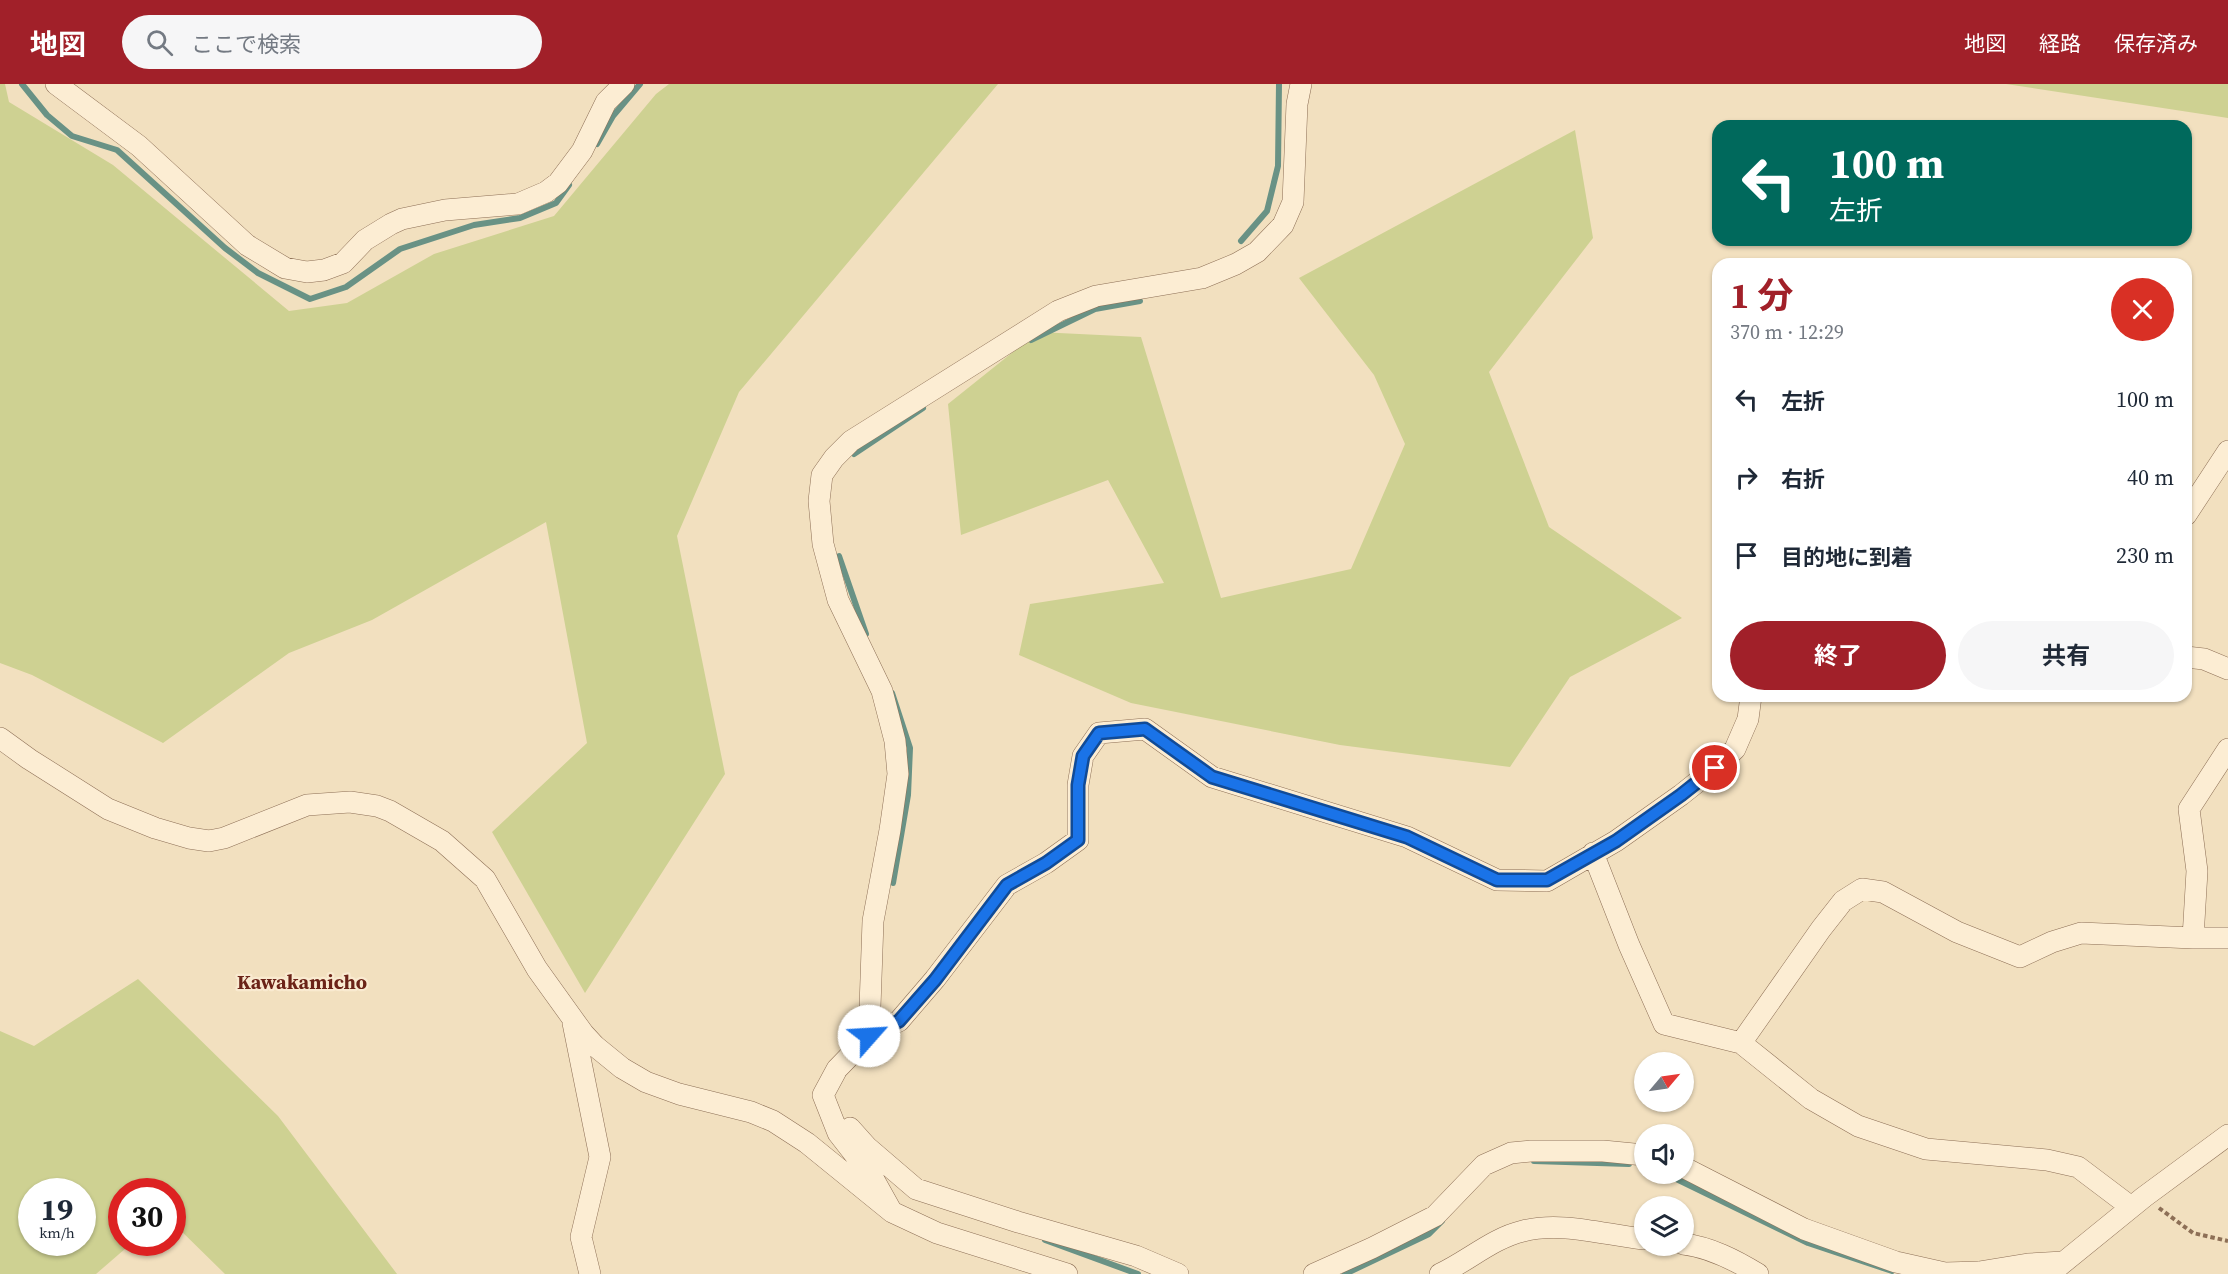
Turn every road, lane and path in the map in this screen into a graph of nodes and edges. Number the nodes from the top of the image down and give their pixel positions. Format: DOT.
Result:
graph roads {
  1 [pos="57,84"];
  2 [pos="624,84"];
  3 [pos="1301,84"];
  4 [pos="2228,451"];
  5 [pos="2192,506"];
  6 [pos="2192,658"];
  7 [pos="2228,669"];
  8 [pos="1750,702"];
  9 [pos="0,738"];
  10 [pos="2228,749"];
  11 [pos="1593,853"];
  12 [pos="2193,938"];
  13 [pos="2228,938"];
  14 [pos="573,1019"];
  15 [pos="869,1036"];
  16 [pos="1741,1043"];
  17 [pos="823,1095"];
  18 [pos="2228,1135"];
  19 [pos="1634,1154"];
  20 [pos="1694,1173"];
  21 [pos="2138,1202"];
  22 [pos="891,1212"];
  23 [pos="1634,1238"];
  24 [pos="2228,1241"];
  25 [pos="1694,1246"];
  26 [pos="2056,1268"];
  27 [pos="590,1274"];
  28 [pos="1067,1274"];
  29 [pos="1178,1274"];
  30 [pos="1314,1274"];
  31 [pos="1440,1274"];
  32 [pos="1758,1274"];
  1 -- 2 [label="street"];
  3 -- 15 [label="street"];
  4 -- 5 [label="street"];
  6 -- 7 [label="street"];
  8 -- 11 [label="street"];
  9 -- 14 [label="street"];
  10 -- 12 [label="street"];
  11 -- 15 [label="street"];
  11 -- 16 [label="street"];
  12 -- 13 [label="street"];
  12 -- 16 [label="street"];
  14 -- 22 [label="street"];
  14 -- 27 [label="street"];
  15 -- 17 [label="street"];
  16 -- 21 [label="street"];
  17 -- 22 [label="street"];
  17 -- 29 [label="street"];
  18 -- 21 [label="street"];
  19 -- 30 [label="street"];
  20 -- 26 [label="street"];
  21 -- 24 [label="path"];
  21 -- 26 [label="street"];
  22 -- 28 [label="street"];
  23 -- 31 [label="street"];
  25 -- 32 [label="street"];
}
